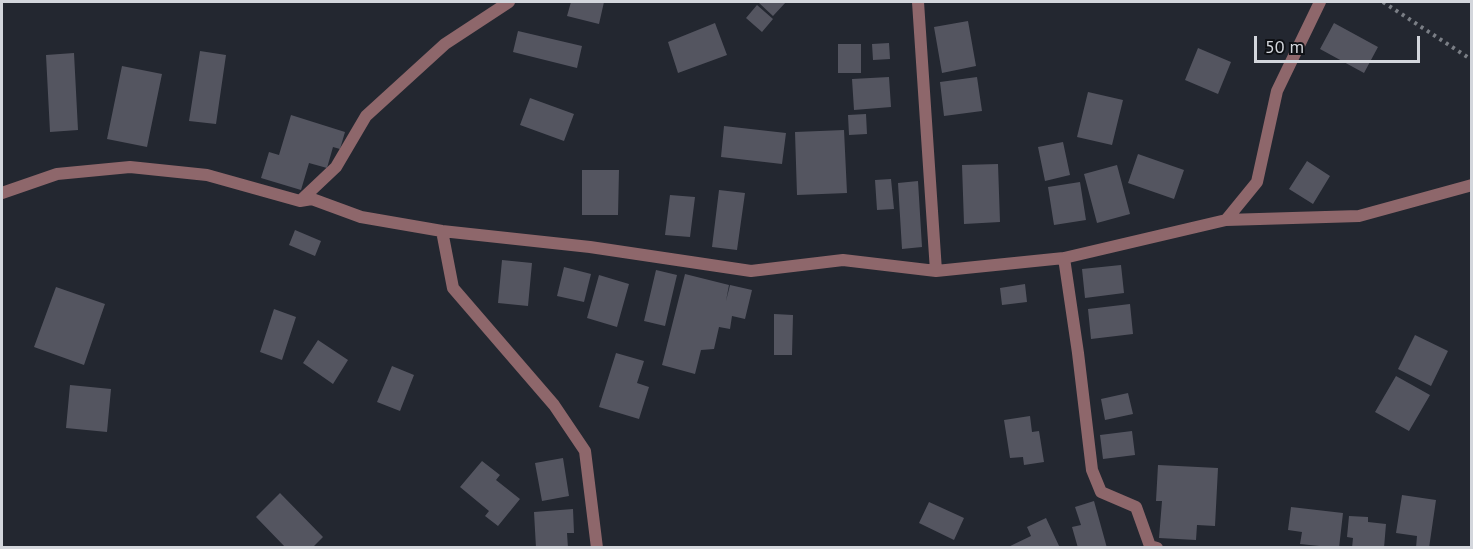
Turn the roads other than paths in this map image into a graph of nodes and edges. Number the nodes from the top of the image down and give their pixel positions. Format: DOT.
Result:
graph roads {
  1 [pos="509,2"];
  2 [pos="918,2"];
  3 [pos="1320,2"];
  4 [pos="1472,185"];
  5 [pos="2,193"];
  6 [pos="300,201"];
  7 [pos="1226,220"];
  8 [pos="442,231"];
  9 [pos="1064,258"];
  10 [pos="936,271"];
  11 [pos="597,548"];
  12 [pos="1157,548"];
  1 -- 6 [label="street"];
  2 -- 10 [label="street"];
  3 -- 7 [label="street"];
  4 -- 7 [label="street"];
  5 -- 6 [label="street"];
  6 -- 8 [label="street"];
  7 -- 9 [label="street"];
  8 -- 10 [label="street"];
  8 -- 11 [label="street"];
  9 -- 10 [label="street"];
  9 -- 12 [label="street"];
}
